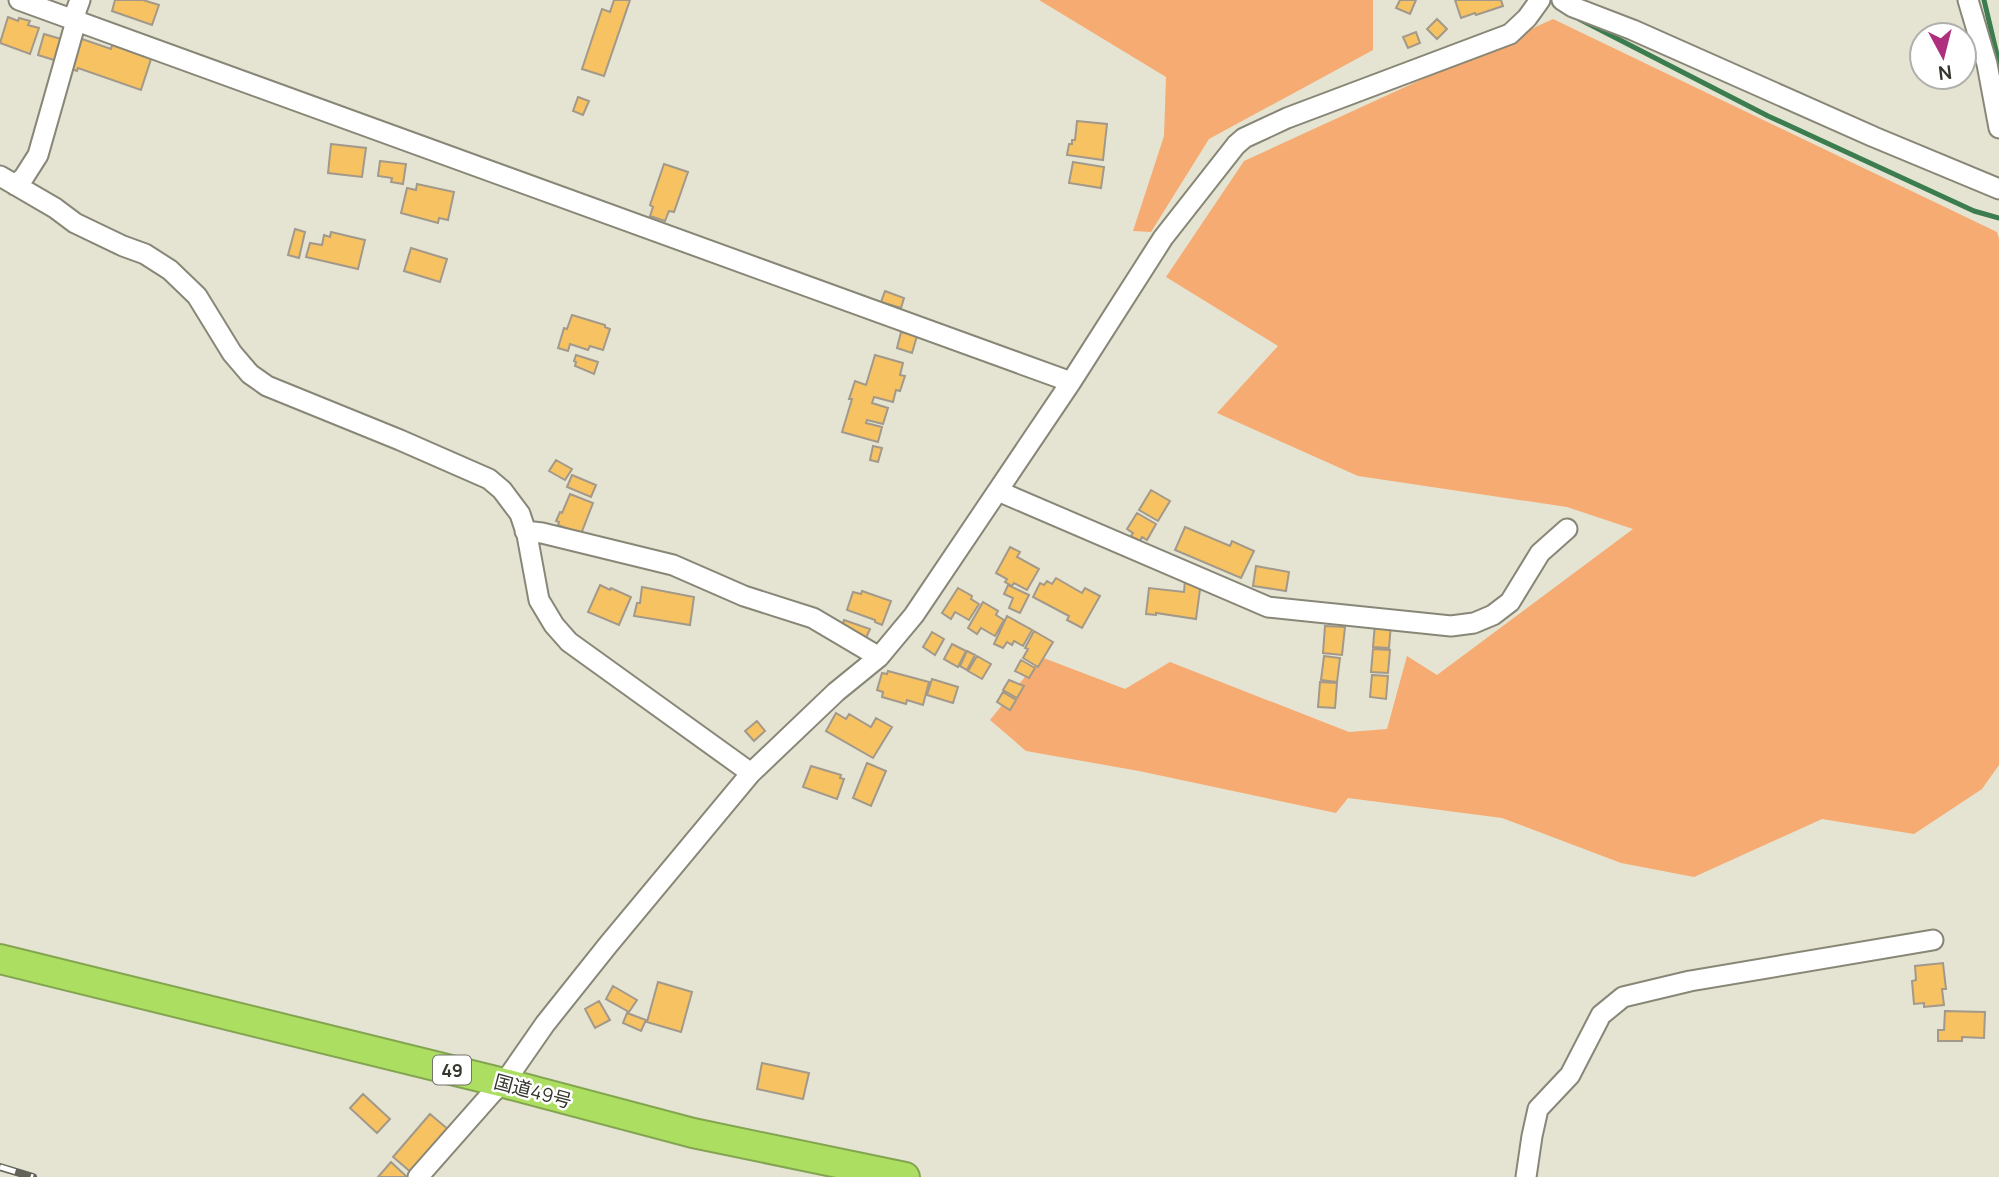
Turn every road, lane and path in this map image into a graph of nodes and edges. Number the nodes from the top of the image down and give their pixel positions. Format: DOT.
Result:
graph roads {
  1 [pos="19,0"];
  2 [pos="80,0"];
  3 [pos="1562,0"];
  4 [pos="1968,0"];
  5 [pos="1531,4"];
  6 [pos="76,21"];
  7 [pos="1999,128"];
  8 [pos="8,180"];
  9 [pos="1999,189"];
  10 [pos="1071,382"];
  11 [pos="998,491"];
  12 [pos="1567,529"];
  13 [pos="525,531"];
  14 [pos="879,657"];
  15 [pos="751,773"];
  16 [pos="1933,940"];
  17 [pos="0,960"];
  18 [pos="504,1083"];
  19 [pos="418,1177"];
  20 [pos="905,1177"];
  21 [pos="1526,1177"];
  1 -- 6 [label="street"];
  2 -- 6 [label="street"];
  3 -- 9 [label="street"];
  4 -- 7 [label="street"];
  5 -- 10 [label="street"];
  6 -- 8 [label="street"];
  6 -- 10 [label="street"];
  8 -- 13 [label="street"];
  10 -- 11 [label="street"];
  11 -- 12 [label="street"];
  11 -- 14 [label="street"];
  13 -- 14 [label="street"];
  13 -- 15 [label="street"];
  14 -- 15 [label="street"];
  15 -- 18 [label="street"];
  16 -- 21 [label="street"];
  17 -- 18 [label="highway, 国道49号 / 49"];
  18 -- 19 [label="street"];
  18 -- 20 [label="highway, 国道49号 / 49"];
}
